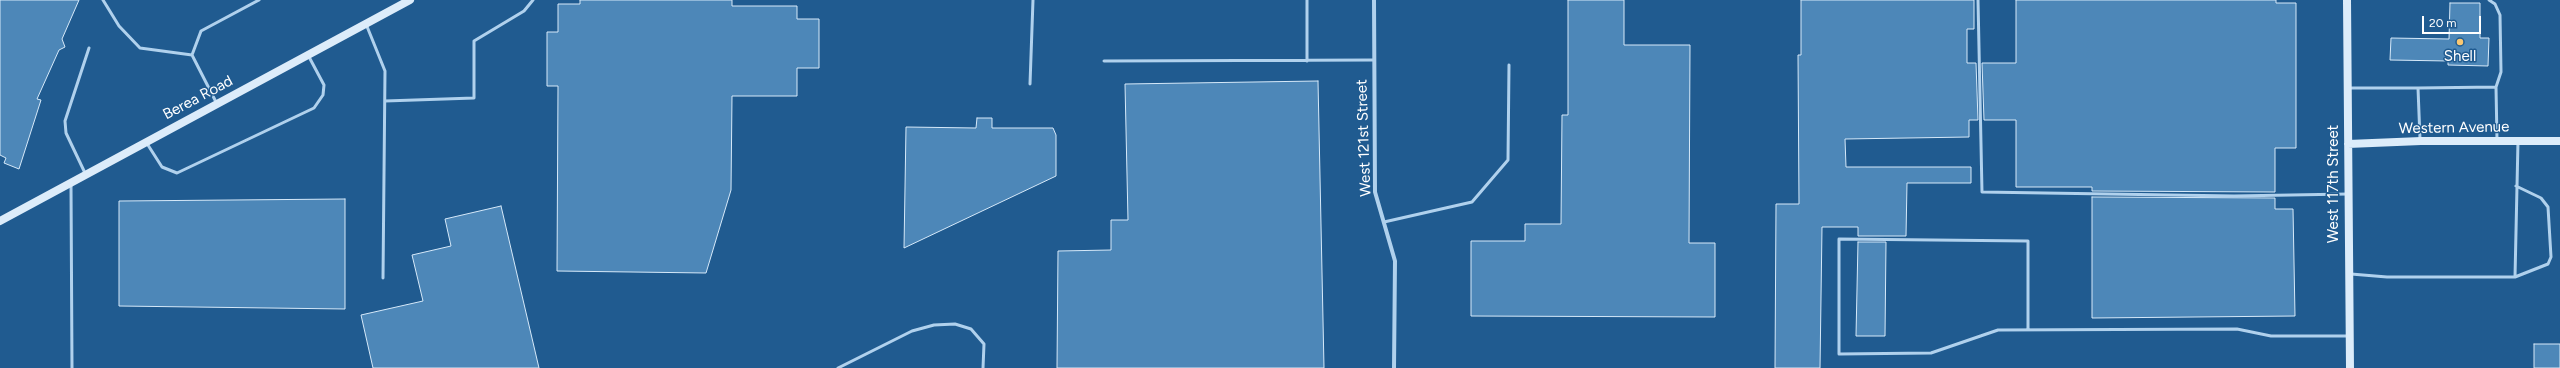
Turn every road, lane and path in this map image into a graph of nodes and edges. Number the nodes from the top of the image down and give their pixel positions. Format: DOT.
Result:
graph roads {
  1 [pos="103,0"];
  2 [pos="259,0"];
  3 [pos="410,0"];
  4 [pos="533,0"];
  5 [pos="1033,0"];
  6 [pos="1307,0"];
  7 [pos="1374,0"];
  8 [pos="1978,0"];
  9 [pos="2347,0"];
  10 [pos="2489,0"];
  11 [pos="397,3"];
  12 [pos="366,24"];
  13 [pos="89,48"];
  14 [pos="192,55"];
  15 [pos="308,55"];
  16 [pos="1374,60"];
  17 [pos="1104,61"];
  18 [pos="1307,61"];
  19 [pos="1509,65"];
  20 [pos="1030,84"];
  21 [pos="2496,87"];
  22 [pos="2348,88"];
  23 [pos="2418,88"];
  24 [pos="385,101"];
  25 [pos="217,104"];
  26 [pos="2420,141"];
  27 [pos="2497,141"];
  28 [pos="2518,141"];
  29 [pos="2560,141"];
  30 [pos="146,142"];
  31 [pos="2348,144"];
  32 [pos="86,175"];
  33 [pos="71,183"];
  34 [pos="2516,186"];
  35 [pos="2348,194"];
  36 [pos="0,221"];
  37 [pos="1384,222"];
  38 [pos="2349,274"];
  39 [pos="2515,277"];
  40 [pos="383,278"];
  41 [pos="2028,329"];
  42 [pos="2350,336"];
  43 [pos="72,368"];
  44 [pos="838,368"];
  45 [pos="983,368"];
  46 [pos="1394,368"];
  47 [pos="2350,368"];
  1 -- 14 [label="lane"];
  2 -- 14 [label="lane"];
  3 -- 11 [label="main road, Berea Road"];
  4 -- 24 [label="lane"];
  5 -- 20 [label="lane"];
  6 -- 18 [label="lane"];
  7 -- 16 [label="street, West 121st Street"];
  8 -- 35 [label="lane"];
  9 -- 22 [label="main road, West 117th Street"];
  10 -- 21 [label="lane"];
  11 -- 12 [label="main road, Berea Road"];
  12 -- 15 [label="main road, Berea Road"];
  12 -- 24 [label="lane"];
  13 -- 32 [label="lane"];
  14 -- 25 [label="lane"];
  15 -- 25 [label="main road, Berea Road"];
  15 -- 30 [label="lane"];
  16 -- 18 [label="lane"];
  16 -- 37 [label="street, West 121st Street"];
  17 -- 18 [label="lane"];
  19 -- 37 [label="lane"];
  21 -- 23 [label="lane"];
  21 -- 27 [label="lane"];
  22 -- 23 [label="lane"];
  22 -- 31 [label="main road, West 117th Street"];
  23 -- 26 [label="lane"];
  24 -- 40 [label="lane"];
  25 -- 30 [label="main road, Berea Road"];
  26 -- 27 [label="main road, Western Avenue"];
  26 -- 31 [label="main road, Western Avenue"];
  27 -- 28 [label="main road, Western Avenue"];
  28 -- 29 [label="main road, Western Avenue"];
  28 -- 34 [label="lane"];
  30 -- 32 [label="main road, Berea Road"];
  31 -- 35 [label="main road, West 117th Street"];
  32 -- 33 [label="main road, Berea Road"];
  33 -- 36 [label="main road, Berea Road"];
  33 -- 43 [label="lane"];
  34 -- 39 [label="lane"];
  34 -- 39 [label="lane"];
  35 -- 38 [label="main road, West 117th Street"];
  37 -- 46 [label="street, West 121st Street"];
  38 -- 39 [label="lane"];
  38 -- 42 [label="main road, West 117th Street"];
  41 -- 41 [label="lane"];
  41 -- 42 [label="lane"];
  42 -- 47 [label="main road, West 117th Street"];
  44 -- 45 [label="lane"];
}
